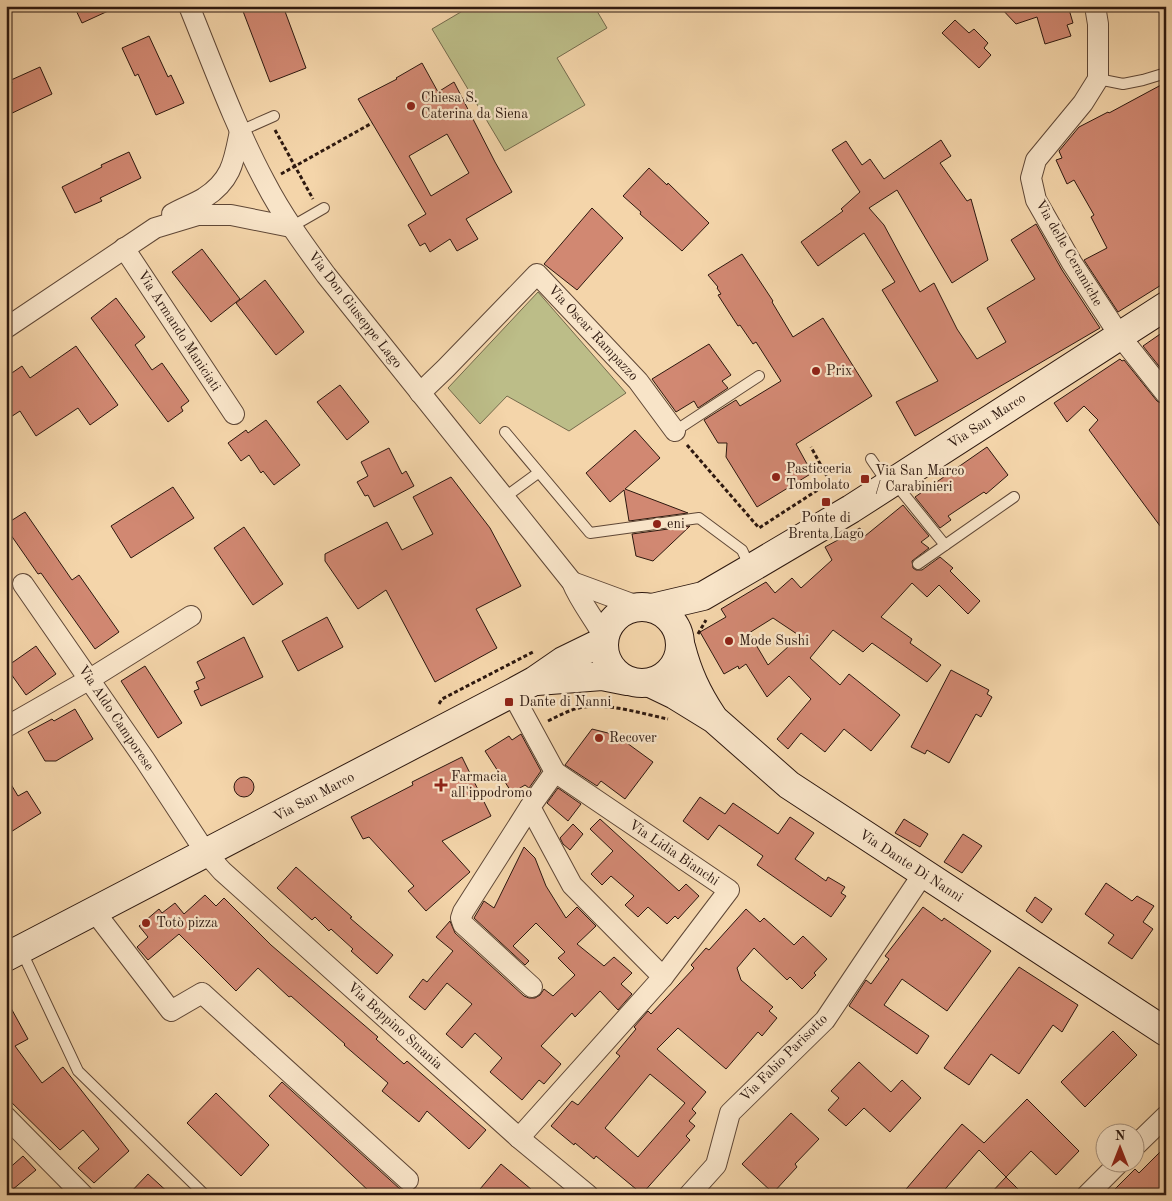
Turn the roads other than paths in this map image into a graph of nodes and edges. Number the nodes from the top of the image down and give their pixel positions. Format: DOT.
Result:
graph roads {
  1 [pos="189,6"];
  2 [pos="1095,6"];
  3 [pos="1166,73"];
  4 [pos="1098,78"];
  5 [pos="271,117"];
  6 [pos="240,131"];
  7 [pos="321,209"];
  8 [pos="291,227"];
  9 [pos="155,228"];
  10 [pos="124,248"];
  11 [pos="1166,306"];
  12 [pos="6,328"];
  13 [pos="1120,336"];
  14 [pos="759,376"];
  15 [pos="420,393"];
  16 [pos="1166,394"];
  17 [pos="234,414"];
  18 [pos="676,431"];
  19 [pos="505,432"];
  20 [pos="871,459"];
  21 [pos="538,473"];
  22 [pos="891,483"];
  23 [pos="1014,497"];
  24 [pos="504,498"];
  25 [pos="945,545"];
  26 [pos="918,564"];
  27 [pos="751,568"];
  28 [pos="572,582"];
  29 [pos="23,584"];
  30 [pos="703,596"];
  31 [pos="646,608"];
  32 [pos="191,616"];
  33 [pos="604,639"];
  34 [pos="681,644"];
  35 [pos="90,679"];
  36 [pos="639,682"];
  37 [pos="523,687"];
  38 [pos="714,719"];
  39 [pos="6,728"];
  40 [pos="555,772"];
  41 [pos="530,807"];
  42 [pos="206,853"];
  43 [pos="923,874"];
  44 [pos="94,911"];
  45 [pos="13,953"];
  46 [pos="663,977"];
  47 [pos="532,986"];
  48 [pos="1166,1032"];
  49 [pos="1166,1116"];
  50 [pos="6,1117"];
  51 [pos="1144,1137"];
  52 [pos="519,1138"];
  53 [pos="1108,1174"];
  54 [pos="408,1180"];
  55 [pos="83,1195"];
  56 [pos="205,1195"];
  57 [pos="588,1195"];
  58 [pos="688,1195"];
  59 [pos="1087,1195"];
  1 -- 6 [label="street, Via Don Giuseppe Lago"];
  2 -- 4 [label="street"];
  3 -- 4 [label="lane"];
  4 -- 13 [label="street, Via delle Ceramiche"];
  5 -- 6 [label="lane"];
  6 -- 8 [label="street, Via Don Giuseppe Lago"];
  6 -- 9 [label="street"];
  7 -- 8 [label="lane"];
  8 -- 9 [label="street"];
  8 -- 15 [label="street, Via Don Giuseppe Lago"];
  9 -- 10 [label="street"];
  10 -- 12 [label="street"];
  10 -- 17 [label="street, Via Armando Maniciati"];
  11 -- 13 [label="main road, Via San Marco"];
  13 -- 16 [label="street, Via delle Ceramiche"];
  13 -- 22 [label="main road, Via San Marco"];
  14 -- 18 [label="lane"];
  15 -- 18 [label="street, Via Oscar Rampazzo"];
  15 -- 24 [label="street, Via Don Giuseppe Lago"];
  19 -- 21 [label="lane"];
  20 -- 22 [label="lane"];
  21 -- 24 [label="lane"];
  21 -- 27 [label="lane"];
  22 -- 25 [label="lane"];
  22 -- 27 [label="main road, Via San Marco"];
  23 -- 25 [label="lane"];
  24 -- 28 [label="street, Via Don Giuseppe Lago"];
  25 -- 26 [label="lane"];
  27 -- 30 [label="main road, Via San Marco"];
  28 -- 31 [label="street"];
  28 -- 33 [label="street, Via Don Giuseppe Lago"];
  29 -- 35 [label="street, Via Aldo Camporese"];
  30 -- 31 [label="main road, Via San Marco"];
  30 -- 34 [label="main road, Via San Marco"];
  31 -- 33 [label="main road"];
  31 -- 34 [label="main road"];
  32 -- 35 [label="street"];
  33 -- 36 [label="main road"];
  33 -- 37 [label="main road, Via San Marco"];
  34 -- 36 [label="main road"];
  34 -- 38 [label="main road, Via Dante Di Nanni"];
  35 -- 39 [label="street"];
  35 -- 42 [label="street, Via Aldo Camporese"];
  36 -- 37 [label="main road, Via San Marco"];
  36 -- 38 [label="main road, Via Dante Di Nanni"];
  37 -- 40 [label="street, Via Lidia Bianchi"];
  37 -- 42 [label="main road, Via San Marco"];
  38 -- 43 [label="main road, Via Dante Di Nanni"];
  40 -- 41 [label="street"];
  40 -- 46 [label="street, Via Lidia Bianchi"];
  41 -- 46 [label="street"];
  41 -- 47 [label="street"];
  42 -- 44 [label="main road, Via San Marco"];
  42 -- 52 [label="street, Via Beppino Smania"];
  43 -- 48 [label="main road, Via Dante Di Nanni"];
  43 -- 58 [label="street, Via Fabio Parisotto"];
  44 -- 45 [label="main road, Via San Marco"];
  44 -- 54 [label="street"];
  45 -- 56 [label="lane"];
  46 -- 52 [label="street, Via Lidia Bianchi"];
  49 -- 51 [label="street"];
  50 -- 55 [label="street"];
  52 -- 57 [label="street, Via Beppino Smania"];
  53 -- 59 [label="street"];
}
